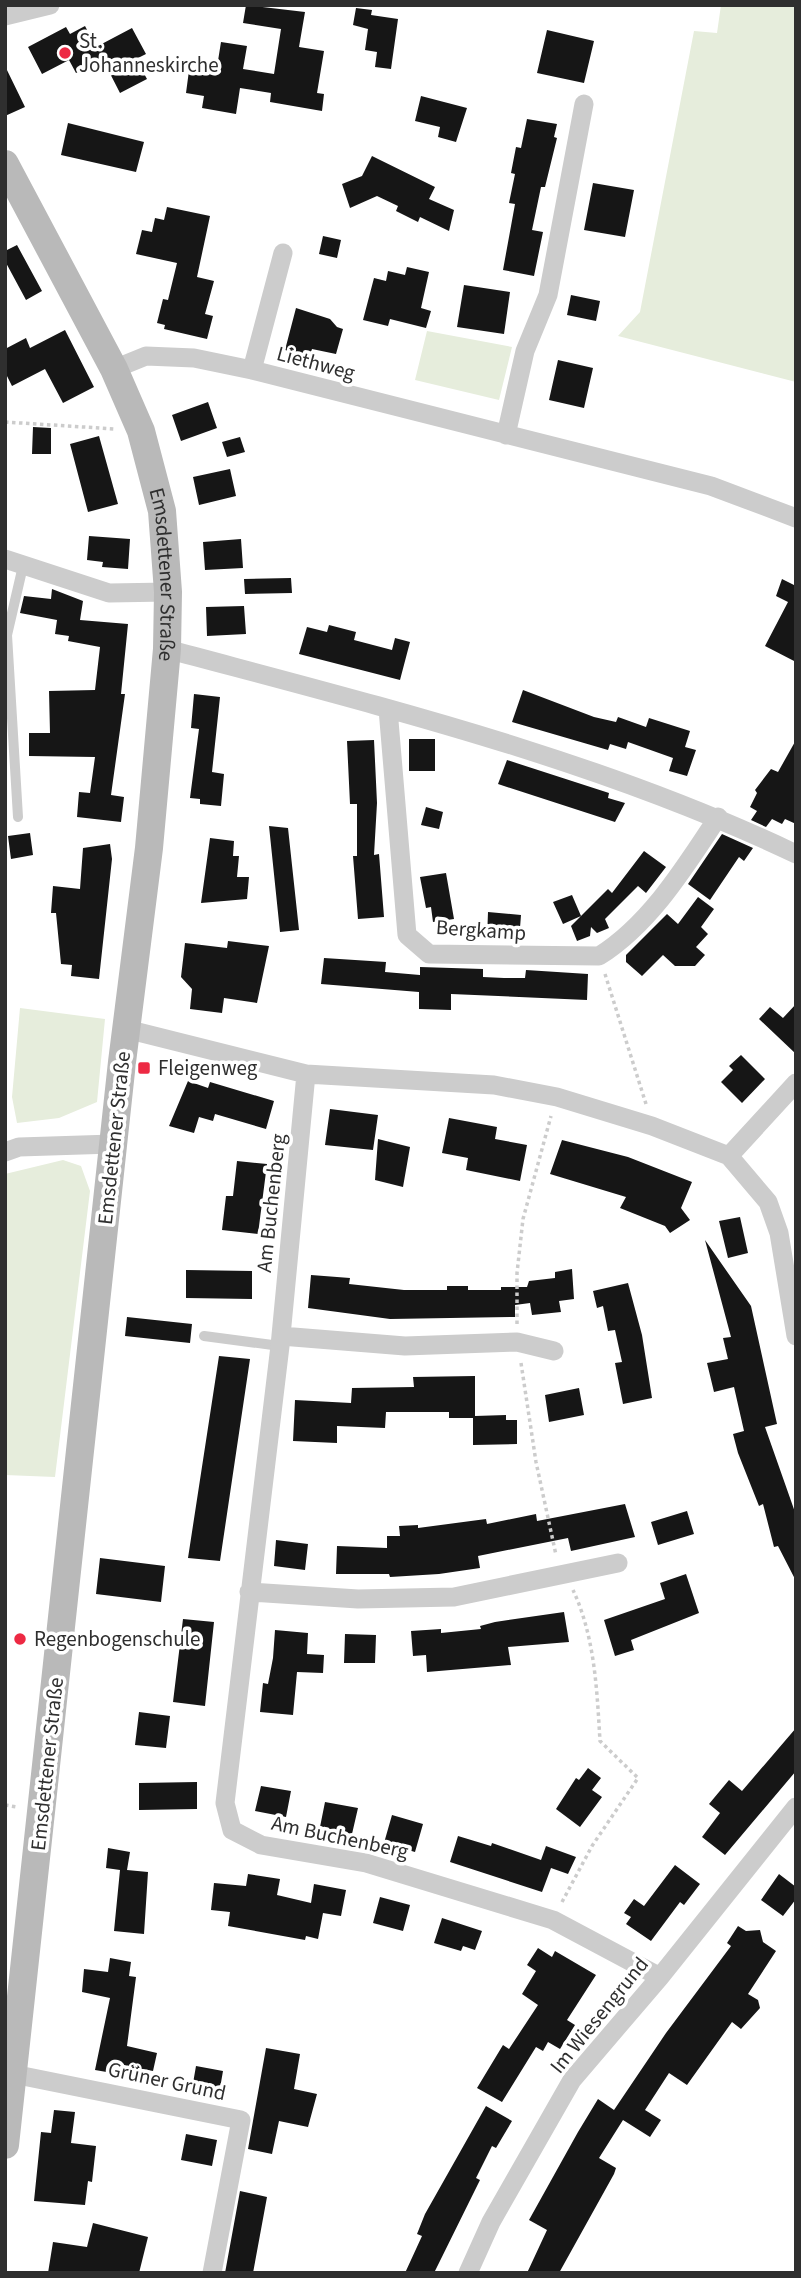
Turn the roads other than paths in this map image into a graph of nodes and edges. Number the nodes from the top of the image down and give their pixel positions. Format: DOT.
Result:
graph roads {
  1 [pos="50,5"];
  2 [pos="5,16"];
  3 [pos="584,104"];
  4 [pos="5,164"];
  5 [pos="283,253"];
  6 [pos="114,369"];
  7 [pos="252,370"];
  8 [pos="506,435"];
  9 [pos="796,518"];
  10 [pos="14,563"];
  11 [pos="169,592"];
  12 [pos="167,649"];
  13 [pos="388,709"];
  14 [pos="18,817"];
  15 [pos="718,817"];
  16 [pos="796,854"];
  17 [pos="126,1028"];
  18 [pos="306,1074"];
  19 [pos="796,1083"];
  20 [pos="113,1144"];
  21 [pos="5,1152"];
  22 [pos="729,1156"];
  23 [pos="204,1336"];
  24 [pos="796,1336"];
  25 [pos="280,1341"];
  26 [pos="554,1351"];
  27 [pos="618,1563"];
  28 [pos="249,1592"];
  29 [pos="796,1807"];
  30 [pos="660,1977"];
  31 [pos="13,2074"];
  32 [pos="5,2145"];
  33 [pos="212,2273"];
  34 [pos="468,2273"];
  1 -- 2 [label="street"];
  3 -- 8 [label="street"];
  4 -- 6 [label="main road, Emsdettener Straße"];
  5 -- 7 [label="street"];
  6 -- 7 [label="street, Liethweg"];
  6 -- 11 [label="main road, Emsdettener Straße"];
  7 -- 8 [label="street, Liethweg"];
  8 -- 9 [label="street, Liethweg"];
  10 -- 11 [label="street"];
  10 -- 14 [label="lane"];
  11 -- 12 [label="main road, Emsdettener Straße"];
  12 -- 13 [label="street"];
  12 -- 17 [label="main road, Emsdettener Straße"];
  13 -- 15 [label="street"];
  13 -- 15 [label="street, Bergkamp"];
  15 -- 16 [label="street"];
  17 -- 18 [label="street"];
  17 -- 20 [label="main road, Emsdettener Straße"];
  18 -- 22 [label="street"];
  18 -- 25 [label="street, Am Buchenberg"];
  19 -- 22 [label="street"];
  20 -- 21 [label="street"];
  20 -- 31 [label="main road, Emsdettener Straße"];
  22 -- 24 [label="street"];
  23 -- 25 [label="lane"];
  25 -- 26 [label="street"];
  25 -- 28 [label="street, Am Buchenberg"];
  27 -- 28 [label="street"];
  28 -- 30 [label="street, Am Buchenberg"];
  29 -- 30 [label="street, Im Wiesengrund"];
  30 -- 34 [label="street, Im Wiesengrund"];
  31 -- 32 [label="main road, Emsdettener Straße"];
  31 -- 33 [label="street, Grüner Grund"];
}
